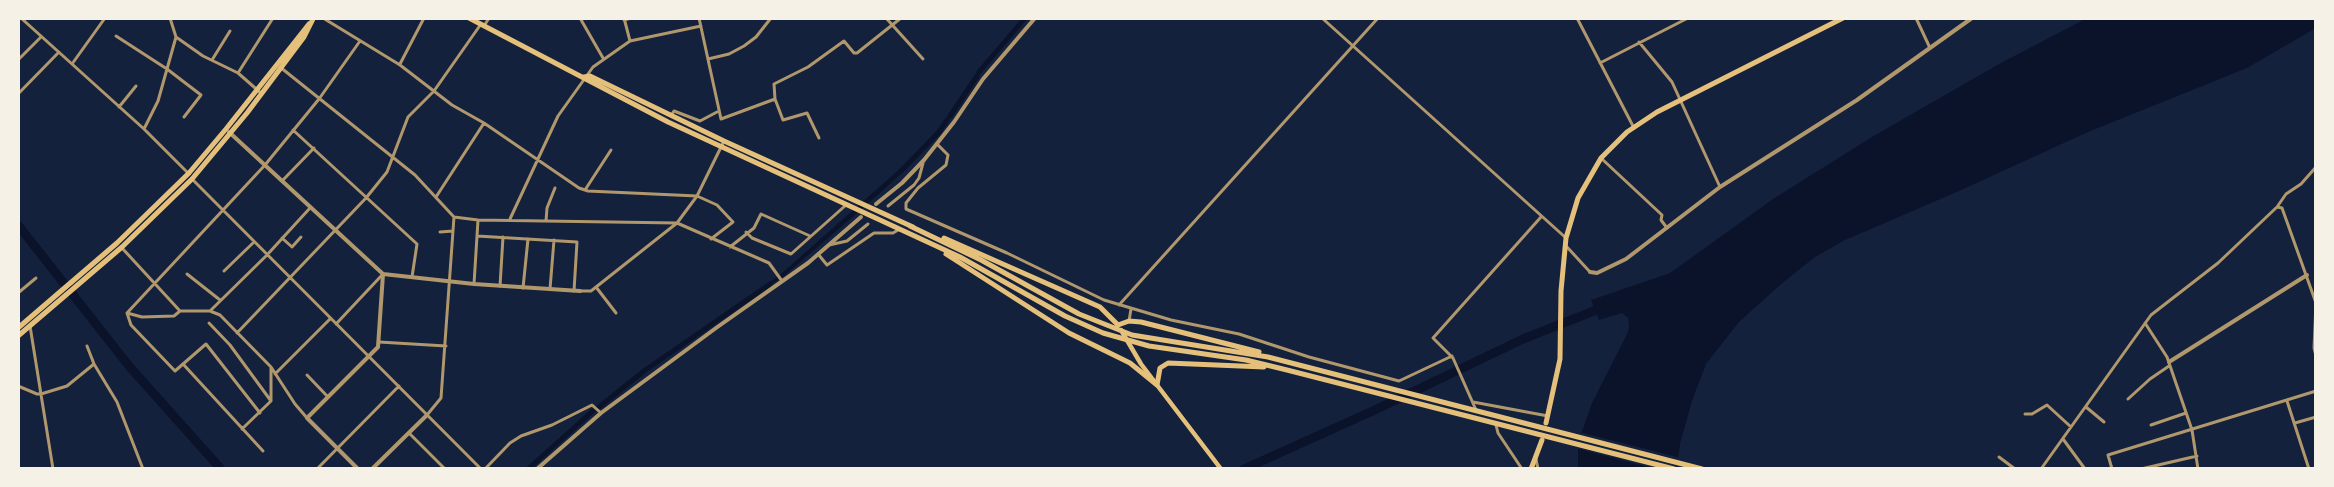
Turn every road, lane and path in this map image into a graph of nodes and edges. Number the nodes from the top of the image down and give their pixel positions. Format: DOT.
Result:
graph roads {
  1 [pos="21,18"];
  2 [pos="105,18"];
  3 [pos="170,18"];
  4 [pos="273,18"];
  5 [pos="313,18"];
  6 [pos="323,18"];
  7 [pos="424,18"];
  8 [pos="469,18"];
  9 [pos="489,18"];
  10 [pos="580,18"];
  11 [pos="631,18"];
  12 [pos="699,18"];
  13 [pos="771,18"];
  14 [pos="886,18"];
  15 [pos="901,18"];
  16 [pos="1035,18"];
  17 [pos="1322,18"];
  18 [pos="1378,18"];
  19 [pos="1577,18"];
  20 [pos="1688,18"];
  21 [pos="1843,18"];
  22 [pos="1916,18"];
  23 [pos="1972,18"];
  24 [pos="624,19"];
  25 [pos="483,25"];
  26 [pos="892,25"];
  27 [pos="701,26"];
  28 [pos="230,31"];
  29 [pos="116,36"];
  30 [pos="41,37"];
  31 [pos="176,37"];
  32 [pos="360,41"];
  33 [pos="630,41"];
  34 [pos="1639,42"];
  35 [pos="1353,46"];
  36 [pos="1930,48"];
  37 [pos="59,52"];
  38 [pos="603,58"];
  39 [pos="708,59"];
  40 [pos="923,59"];
  41 [pos="18,60"];
  42 [pos="212,60"];
  43 [pos="1600,63"];
  44 [pos="72,64"];
  45 [pos="400,64"];
  46 [pos="279,66"];
  47 [pos="167,69"];
  48 [pos="238,73"];
  49 [pos="584,77"];
  50 [pos="136,86"];
  51 [pos="434,90"];
  52 [pos="259,92"];
  53 [pos="18,94"];
  54 [pos="319,99"];
  55 [pos="775,99"];
  56 [pos="1680,100"];
  57 [pos="119,107"];
  58 [pos="718,112"];
  59 [pos="671,116"];
  60 [pos="184,117"];
  61 [pos="484,123"];
  62 [pos="1634,128"];
  63 [pos="144,129"];
  64 [pos="294,130"];
  65 [pos="229,132"];
  66 [pos="819,138"];
  67 [pos="722,144"];
  68 [pos="937,144"];
  69 [pos="314,148"];
  70 [pos="611,150"];
  71 [pos="394,157"];
  72 [pos="538,158"];
  73 [pos="1601,158"];
  74 [pos="923,161"];
  75 [pos="265,165"];
  76 [pos="2316,167"];
  77 [pos="190,176"];
  78 [pos="282,181"];
  79 [pos="1720,187"];
  80 [pos="555,188"];
  81 [pos="585,190"];
  82 [pos="697,196"];
  83 [pos="436,197"];
  84 [pos="366,198"];
  85 [pos="846,204"];
  86 [pos="876,204"];
  87 [pos="888,206"];
  88 [pos="2277,207"];
  89 [pos="310,208"];
  90 [pos="222,209"];
  91 [pos="454,217"];
  92 [pos="861,217"];
  93 [pos="1541,217"];
  94 [pos="478,220"];
  95 [pos="510,220"];
  96 [pos="546,221"];
  97 [pos="677,223"];
  98 [pos="868,224"];
  99 [pos="910,226"];
  100 [pos="1667,228"];
  101 [pos="900,229"];
  102 [pos="335,231"];
  103 [pos="453,231"];
  104 [pos="440,232"];
  105 [pos="746,232"];
  106 [pos="477,236"];
  107 [pos="916,236"];
  108 [pos="302,237"];
  109 [pos="503,237"];
  110 [pos="811,237"];
  111 [pos="282,238"];
  112 [pos="1566,238"];
  113 [pos="528,239"];
  114 [pos="711,239"];
  115 [pos="554,240"];
  116 [pos="254,242"];
  117 [pos="829,245"];
  118 [pos="1565,246"];
  119 [pos="122,247"];
  120 [pos="730,247"];
  121 [pos="818,254"];
  122 [pos="267,255"];
  123 [pos="224,271"];
  124 [pos="1590,272"];
  125 [pos="187,274"];
  126 [pos="383,274"];
  127 [pos="2307,275"];
  128 [pos="412,277"];
  129 [pos="36,278"];
  130 [pos="291,279"];
  131 [pos="451,280"];
  132 [pos="154,281"];
  133 [pos="783,282"];
  134 [pos="76,283"];
  135 [pos="474,284"];
  136 [pos="500,286"];
  137 [pos="596,287"];
  138 [pos="523,288"];
  139 [pos="550,289"];
  140 [pos="574,291"];
  141 [pos="580,291"];
  142 [pos="18,293"];
  143 [pos="220,300"];
  144 [pos="1104,300"];
  145 [pos="2316,303"];
  146 [pos="1119,305"];
  147 [pos="1100,308"];
  148 [pos="1131,309"];
  149 [pos="180,311"];
  150 [pos="210,311"];
  151 [pos="127,313"];
  152 [pos="616,313"];
  153 [pos="330,319"];
  154 [pos="1129,321"];
  155 [pos="28,323"];
  156 [pos="209,323"];
  157 [pos="2145,323"];
  158 [pos="336,324"];
  159 [pos="1118,325"];
  160 [pos="18,328"];
  161 [pos="237,333"];
  162 [pos="18,336"];
  163 [pos="379,342"];
  164 [pos="87,346"];
  165 [pos="446,346"];
  166 [pos="2316,356"];
  167 [pos="369,357"];
  168 [pos="1452,357"];
  169 [pos="94,364"];
  170 [pos="183,364"];
  171 [pos="1295,364"];
  172 [pos="2169,364"];
  173 [pos="271,367"];
  174 [pos="1287,370"];
  175 [pos="275,374"];
  176 [pos="308,375"];
  177 [pos="1157,385"];
  178 [pos="18,386"];
  179 [pos="399,386"];
  180 [pos="2316,391"];
  181 [pos="41,394"];
  182 [pos="328,397"];
  183 [pos="2128,399"];
  184 [pos="271,401"];
  185 [pos="2287,401"];
  186 [pos="1473,402"];
  187 [pos="2086,407"];
  188 [pos="1476,410"];
  189 [pos="260,413"];
  190 [pos="601,413"];
  191 [pos="2186,413"];
  192 [pos="2025,414"];
  193 [pos="427,415"];
  194 [pos="2316,417"];
  195 [pos="307,418"];
  196 [pos="1547,420"];
  197 [pos="2104,422"];
  198 [pos="1496,423"];
  199 [pos="2294,424"];
  200 [pos="2151,425"];
  201 [pos="2071,427"];
  202 [pos="242,429"];
  203 [pos="2192,430"];
  204 [pos="409,433"];
  205 [pos="1557,435"];
  206 [pos="2063,438"];
  207 [pos="1542,440"];
  208 [pos="336,448"];
  209 [pos="262,452"];
  210 [pos="2197,456"];
  211 [pos="1999,457"];
  212 [pos="1536,459"];
  213 [pos="1220,468"];
  214 [pos="52,469"];
  215 [pos="143,469"];
  216 [pos="317,469"];
  217 [pos="358,469"];
  218 [pos="372,469"];
  219 [pos="445,469"];
  220 [pos="483,469"];
  221 [pos="537,469"];
  222 [pos="1522,469"];
  223 [pos="1531,469"];
  224 [pos="1538,469"];
  225 [pos="1674,469"];
  226 [pos="1702,469"];
  227 [pos="2015,469"];
  228 [pos="2041,469"];
  229 [pos="2085,469"];
  230 [pos="2112,469"];
  231 [pos="2141,469"];
  232 [pos="2198,469"];
  233 [pos="2310,469"];
  1 -- 30 [label="street"];
  2 -- 44 [label="street"];
  3 -- 31 [label="street"];
  4 -- 48 [label="street"];
  5 -- 46 [label="main road"];
  6 -- 32 [label="street"];
  7 -- 45 [label="street"];
  8 -- 25 [label="main road"];
  9 -- 25 [label="street"];
  10 -- 38 [label="street"];
  11 -- 24 [label="street"];
  12 -- 27 [label="street"];
  13 -- 39 [label="street"];
  14 -- 26 [label="street"];
  15 -- 26 [label="street"];
  16 -- 68 [label="street"];
  17 -- 35 [label="street"];
  18 -- 35 [label="street"];
  19 -- 43 [label="street"];
  20 -- 34 [label="street"];
  21 -- 56 [label="main road"];
  22 -- 36 [label="street"];
  23 -- 36 [label="street"];
  24 -- 33 [label="street"];
  25 -- 49 [label="main road"];
  25 -- 51 [label="street"];
  26 -- 40 [label="street"];
  26 -- 55 [label="street"];
  27 -- 33 [label="street"];
  27 -- 39 [label="street"];
  28 -- 42 [label="street"];
  29 -- 47 [label="street"];
  30 -- 37 [label="street"];
  30 -- 41 [label="street"];
  31 -- 42 [label="street"];
  31 -- 47 [label="street"];
  32 -- 45 [label="street"];
  32 -- 54 [label="street"];
  33 -- 38 [label="street"];
  34 -- 43 [label="street"];
  34 -- 56 [label="street"];
  35 -- 93 [label="street"];
  35 -- 146 [label="street"];
  36 -- 79 [label="street"];
  37 -- 44 [label="street"];
  37 -- 53 [label="street"];
  38 -- 49 [label="street"];
  39 -- 58 [label="street"];
  42 -- 48 [label="street"];
  43 -- 62 [label="street"];
  44 -- 57 [label="street"];
  45 -- 51 [label="street"];
  46 -- 52 [label="main road"];
  46 -- 54 [label="street"];
  47 -- 60 [label="street"];
  47 -- 63 [label="street"];
  48 -- 52 [label="street"];
  49 -- 59 [label="main road"];
  49 -- 67 [label="main road"];
  49 -- 72 [label="street"];
  50 -- 57 [label="street"];
  51 -- 61 [label="street"];
  51 -- 71 [label="street"];
  52 -- 65 [label="main road"];
  54 -- 64 [label="street"];
  54 -- 71 [label="street"];
  55 -- 58 [label="street"];
  55 -- 66 [label="street"];
  56 -- 62 [label="main road"];
  56 -- 79 [label="street"];
  57 -- 63 [label="street"];
  58 -- 59 [label="street"];
  59 -- 67 [label="main road"];
  61 -- 72 [label="street"];
  61 -- 83 [label="street"];
  62 -- 73 [label="main road"];
  63 -- 77 [label="street"];
  64 -- 69 [label="street"];
  64 -- 75 [label="street"];
  65 -- 75 [label="street"];
  65 -- 77 [label="main road"];
  67 -- 82 [label="street"];
  67 -- 85 [label="main road"];
  67 -- 99 [label="main road"];
  68 -- 74 [label="street"];
  68 -- 144 [label="street"];
  69 -- 78 [label="street"];
  69 -- 84 [label="street"];
  70 -- 81 [label="street"];
  71 -- 83 [label="street"];
  71 -- 84 [label="street"];
  72 -- 81 [label="street"];
  72 -- 95 [label="street"];
  73 -- 100 [label="street"];
  73 -- 112 [label="main road"];
  74 -- 86 [label="street"];
  74 -- 87 [label="street"];
  75 -- 78 [label="street"];
  75 -- 90 [label="street"];
  76 -- 88 [label="street"];
  77 -- 90 [label="street"];
  77 -- 119 [label="main road"];
  77 -- 134 [label="main road"];
  78 -- 89 [label="street"];
  79 -- 100 [label="street"];
  80 -- 96 [label="street"];
  81 -- 82 [label="street"];
  82 -- 97 [label="street"];
  82 -- 114 [label="street"];
  83 -- 91 [label="street"];
  84 -- 102 [label="street"];
  84 -- 128 [label="street"];
  85 -- 101 [label="main road"];
  85 -- 110 [label="street"];
  88 -- 127 [label="street"];
  88 -- 157 [label="street"];
  89 -- 102 [label="street"];
  89 -- 111 [label="street"];
  90 -- 116 [label="street"];
  90 -- 132 [label="street"];
  91 -- 94 [label="street"];
  91 -- 103 [label="street"];
  92 -- 117 [label="street"];
  93 -- 112 [label="street"];
  93 -- 168 [label="street"];
  94 -- 95 [label="street"];
  94 -- 106 [label="street"];
  95 -- 96 [label="street"];
  96 -- 97 [label="street"];
  97 -- 114 [label="street"];
  97 -- 137 [label="street"];
  98 -- 117 [label="street"];
  99 -- 147 [label="main road"];
  99 -- 171 [label="main road"];
  100 -- 124 [label="street"];
  101 -- 107 [label="main road"];
  101 -- 121 [label="street"];
  102 -- 126 [label="street"];
  102 -- 130 [label="street"];
  103 -- 104 [label="street"];
  103 -- 131 [label="street"];
  105 -- 110 [label="street"];
  105 -- 110 [label="street"];
  105 -- 120 [label="street"];
  106 -- 109 [label="street"];
  106 -- 135 [label="street"];
  107 -- 174 [label="main road"];
  107 -- 177 [label="main road"];
  108 -- 111 [label="street"];
  109 -- 113 [label="street"];
  109 -- 136 [label="street"];
  111 -- 122 [label="street"];
  112 -- 118 [label="main road"];
  113 -- 115 [label="street"];
  113 -- 138 [label="street"];
  114 -- 120 [label="street"];
  115 -- 139 [label="street"];
  115 -- 140 [label="street"];
  116 -- 122 [label="street"];
  116 -- 123 [label="street"];
  117 -- 121 [label="street"];
  118 -- 124 [label="street"];
  118 -- 196 [label="main road"];
  119 -- 132 [label="street"];
  119 -- 134 [label="main road"];
  120 -- 133 [label="street"];
  121 -- 133 [label="street"];
  122 -- 130 [label="street"];
  122 -- 143 [label="street"];
  125 -- 143 [label="street"];
  126 -- 128 [label="street"];
  126 -- 158 [label="street"];
  126 -- 163 [label="street"];
  127 -- 145 [label="street"];
  127 -- 172 [label="street"];
  128 -- 131 [label="street"];
  129 -- 142 [label="street"];
  130 -- 153 [label="street"];
  130 -- 161 [label="street"];
  131 -- 135 [label="street"];
  131 -- 165 [label="street"];
  132 -- 149 [label="street"];
  132 -- 151 [label="street"];
  133 -- 190 [label="street"];
  134 -- 155 [label="main road"];
  135 -- 136 [label="street"];
  136 -- 138 [label="street"];
  137 -- 141 [label="street"];
  137 -- 152 [label="street"];
  138 -- 139 [label="street"];
  139 -- 140 [label="street"];
  140 -- 141 [label="street"];
  143 -- 150 [label="street"];
  144 -- 146 [label="street"];
  144 -- 147 [label="street"];
  145 -- 166 [label="street"];
  146 -- 148 [label="street"];
  147 -- 159 [label="main road"];
  148 -- 154 [label="street"];
  148 -- 168 [label="street"];
  149 -- 150 [label="street"];
  149 -- 151 [label="street"];
  150 -- 161 [label="street"];
  151 -- 170 [label="street"];
  153 -- 158 [label="street"];
  153 -- 175 [label="street"];
  154 -- 159 [label="main road"];
  154 -- 171 [label="main road"];
  155 -- 160 [label="main road"];
  155 -- 162 [label="main road"];
  155 -- 181 [label="street"];
  156 -- 184 [label="street"];
  157 -- 172 [label="street"];
  157 -- 187 [label="street"];
  158 -- 167 [label="street"];
  159 -- 177 [label="main road"];
  161 -- 173 [label="street"];
  163 -- 165 [label="street"];
  163 -- 167 [label="street"];
  164 -- 169 [label="street"];
  165 -- 193 [label="street"];
  167 -- 179 [label="street"];
  167 -- 182 [label="street"];
  168 -- 186 [label="street"];
  169 -- 181 [label="street"];
  169 -- 215 [label="street"];
  170 -- 189 [label="street"];
  170 -- 202 [label="street"];
  171 -- 188 [label="main road"];
  172 -- 183 [label="street"];
  172 -- 191 [label="street"];
  173 -- 175 [label="street"];
  173 -- 184 [label="street"];
  174 -- 177 [label="main road"];
  174 -- 198 [label="main road"];
  175 -- 195 [label="street"];
  176 -- 182 [label="street"];
  177 -- 213 [label="main road"];
  178 -- 181 [label="street"];
  179 -- 193 [label="street"];
  179 -- 208 [label="street"];
  180 -- 185 [label="street"];
  181 -- 214 [label="street"];
  182 -- 195 [label="street"];
  184 -- 189 [label="street"];
  185 -- 199 [label="street"];
  185 -- 203 [label="street"];
  186 -- 188 [label="street"];
  186 -- 196 [label="street"];
  187 -- 197 [label="street"];
  187 -- 201 [label="street"];
  188 -- 205 [label="main road"];
  189 -- 202 [label="street"];
  190 -- 220 [label="street"];
  190 -- 221 [label="street"];
  191 -- 200 [label="street"];
  191 -- 203 [label="street"];
  192 -- 201 [label="street"];
  193 -- 204 [label="street"];
  193 -- 220 [label="street"];
  194 -- 199 [label="street"];
  195 -- 208 [label="street"];
  198 -- 205 [label="main road"];
  198 -- 222 [label="street"];
  199 -- 233 [label="street"];
  201 -- 206 [label="street"];
  202 -- 209 [label="street"];
  203 -- 210 [label="street"];
  203 -- 230 [label="street"];
  204 -- 218 [label="street"];
  204 -- 219 [label="street"];
  205 -- 225 [label="main road"];
  205 -- 226 [label="main road"];
  206 -- 228 [label="street"];
  206 -- 229 [label="street"];
  207 -- 212 [label="main road"];
  208 -- 216 [label="street"];
  208 -- 217 [label="street"];
  210 -- 231 [label="street"];
  210 -- 232 [label="street"];
  211 -- 227 [label="street"];
  212 -- 223 [label="main road"];
  212 -- 224 [label="street"];
}
